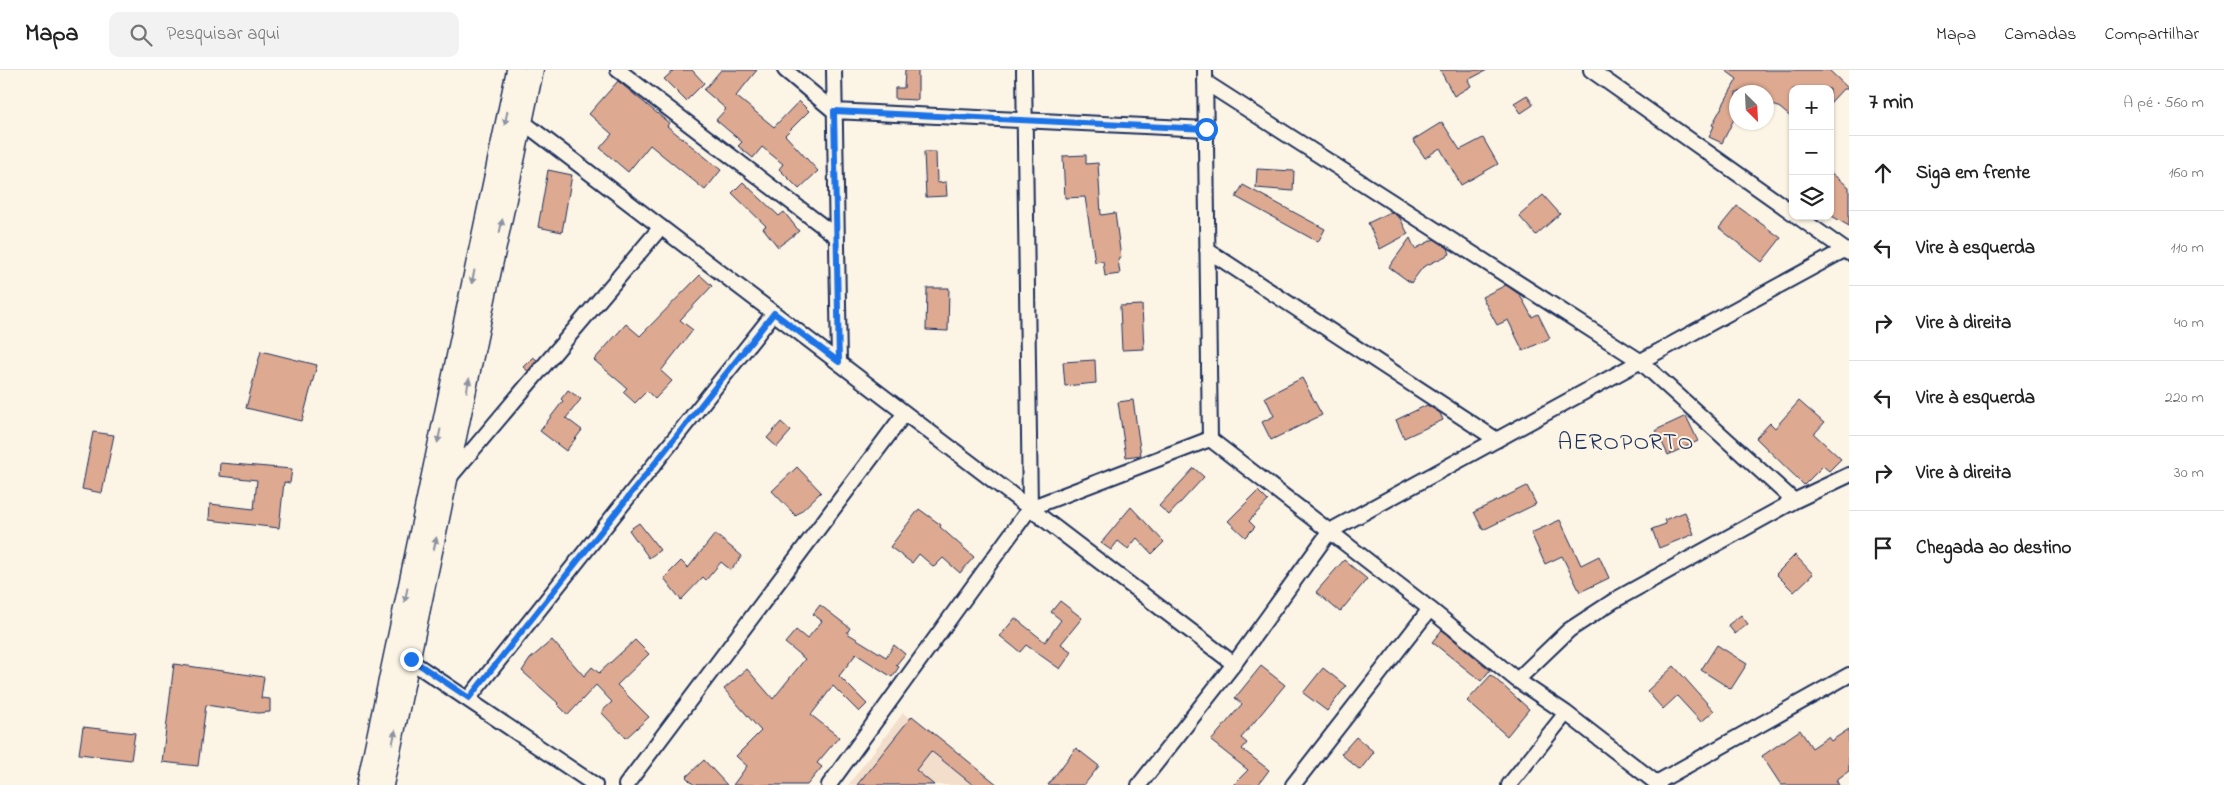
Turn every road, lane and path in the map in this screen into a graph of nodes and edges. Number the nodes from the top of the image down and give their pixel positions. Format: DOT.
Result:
graph roads {
  1 [pos="516,70"];
  2 [pos="534,70"];
  3 [pos="618,70"];
  4 [pos="785,70"];
  5 [pos="834,70"];
  6 [pos="1024,70"];
  7 [pos="1591,70"];
  8 [pos="1205,76"];
  9 [pos="834,111"];
  10 [pos="1025,120"];
  11 [pos="523,122"];
  12 [pos="1206,129"];
  13 [pos="1789,210"];
  14 [pos="1803,220"];
  15 [pos="661,227"];
  16 [pos="837,237"];
  17 [pos="1207,250"];
  18 [pos="1846,251"];
  19 [pos="774,313"];
  20 [pos="1640,361"];
  21 [pos="839,362"];
  22 [pos="905,413"];
  23 [pos="1210,439"];
  24 [pos="1498,440"];
  25 [pos="1849,476"];
  26 [pos="449,478"];
  27 [pos="1794,501"];
  28 [pos="1030,508"];
  29 [pos="1330,531"];
  30 [pos="1430,609"];
  31 [pos="394,651"];
  32 [pos="411,659"];
  33 [pos="1234,664"];
  34 [pos="1849,675"];
  35 [pos="1518,680"];
  36 [pos="469,698"];
  37 [pos="1566,713"];
  38 [pos="1658,784"];
  39 [pos="366,785"];
  40 [pos="384,785"];
  41 [pos="595,785"];
  42 [pos="626,785"];
  43 [pos="829,785"];
  44 [pos="1139,785"];
  45 [pos="1293,785"];
  46 [pos="1509,785"];
  1 -- 31 [label="street, one-way"];
  2 -- 11 [label="street"];
  3 -- 16 [label="street"];
  4 -- 9 [label="street"];
  5 -- 9 [label="street"];
  6 -- 10 [label="street"];
  7 -- 13 [label="street"];
  8 -- 12 [label="street"];
  8 -- 20 [label="street"];
  9 -- 10 [label="street"];
  9 -- 16 [label="street"];
  10 -- 12 [label="street"];
  10 -- 28 [label="street"];
  11 -- 15 [label="street"];
  26 -- 11 [label="street, one-way"];
  12 -- 17 [label="street"];
  14 -- 18 [label="street"];
  15 -- 19 [label="street"];
  15 -- 26 [label="street"];
  16 -- 21 [label="street"];
  17 -- 23 [label="street"];
  17 -- 24 [label="street"];
  18 -- 20 [label="street"];
  19 -- 21 [label="street"];
  19 -- 36 [label="street"];
  20 -- 24 [label="street"];
  20 -- 27 [label="street"];
  21 -- 22 [label="street"];
  22 -- 28 [label="street"];
  22 -- 42 [label="street"];
  23 -- 28 [label="street"];
  23 -- 29 [label="street"];
  24 -- 29 [label="street"];
  25 -- 27 [label="street"];
  32 -- 26 [label="street, one-way"];
  27 -- 35 [label="street"];
  28 -- 33 [label="street"];
  28 -- 43 [label="street"];
  29 -- 30 [label="street"];
  29 -- 33 [label="street"];
  30 -- 35 [label="street"];
  30 -- 45 [label="street"];
  31 -- 32 [label="street"];
  31 -- 39 [label="street"];
  32 -- 36 [label="street"];
  40 -- 32 [label="street, one-way"];
  33 -- 44 [label="street"];
  34 -- 38 [label="street"];
  35 -- 37 [label="street"];
  36 -- 41 [label="street"];
  37 -- 38 [label="street"];
  37 -- 46 [label="street"];
}
